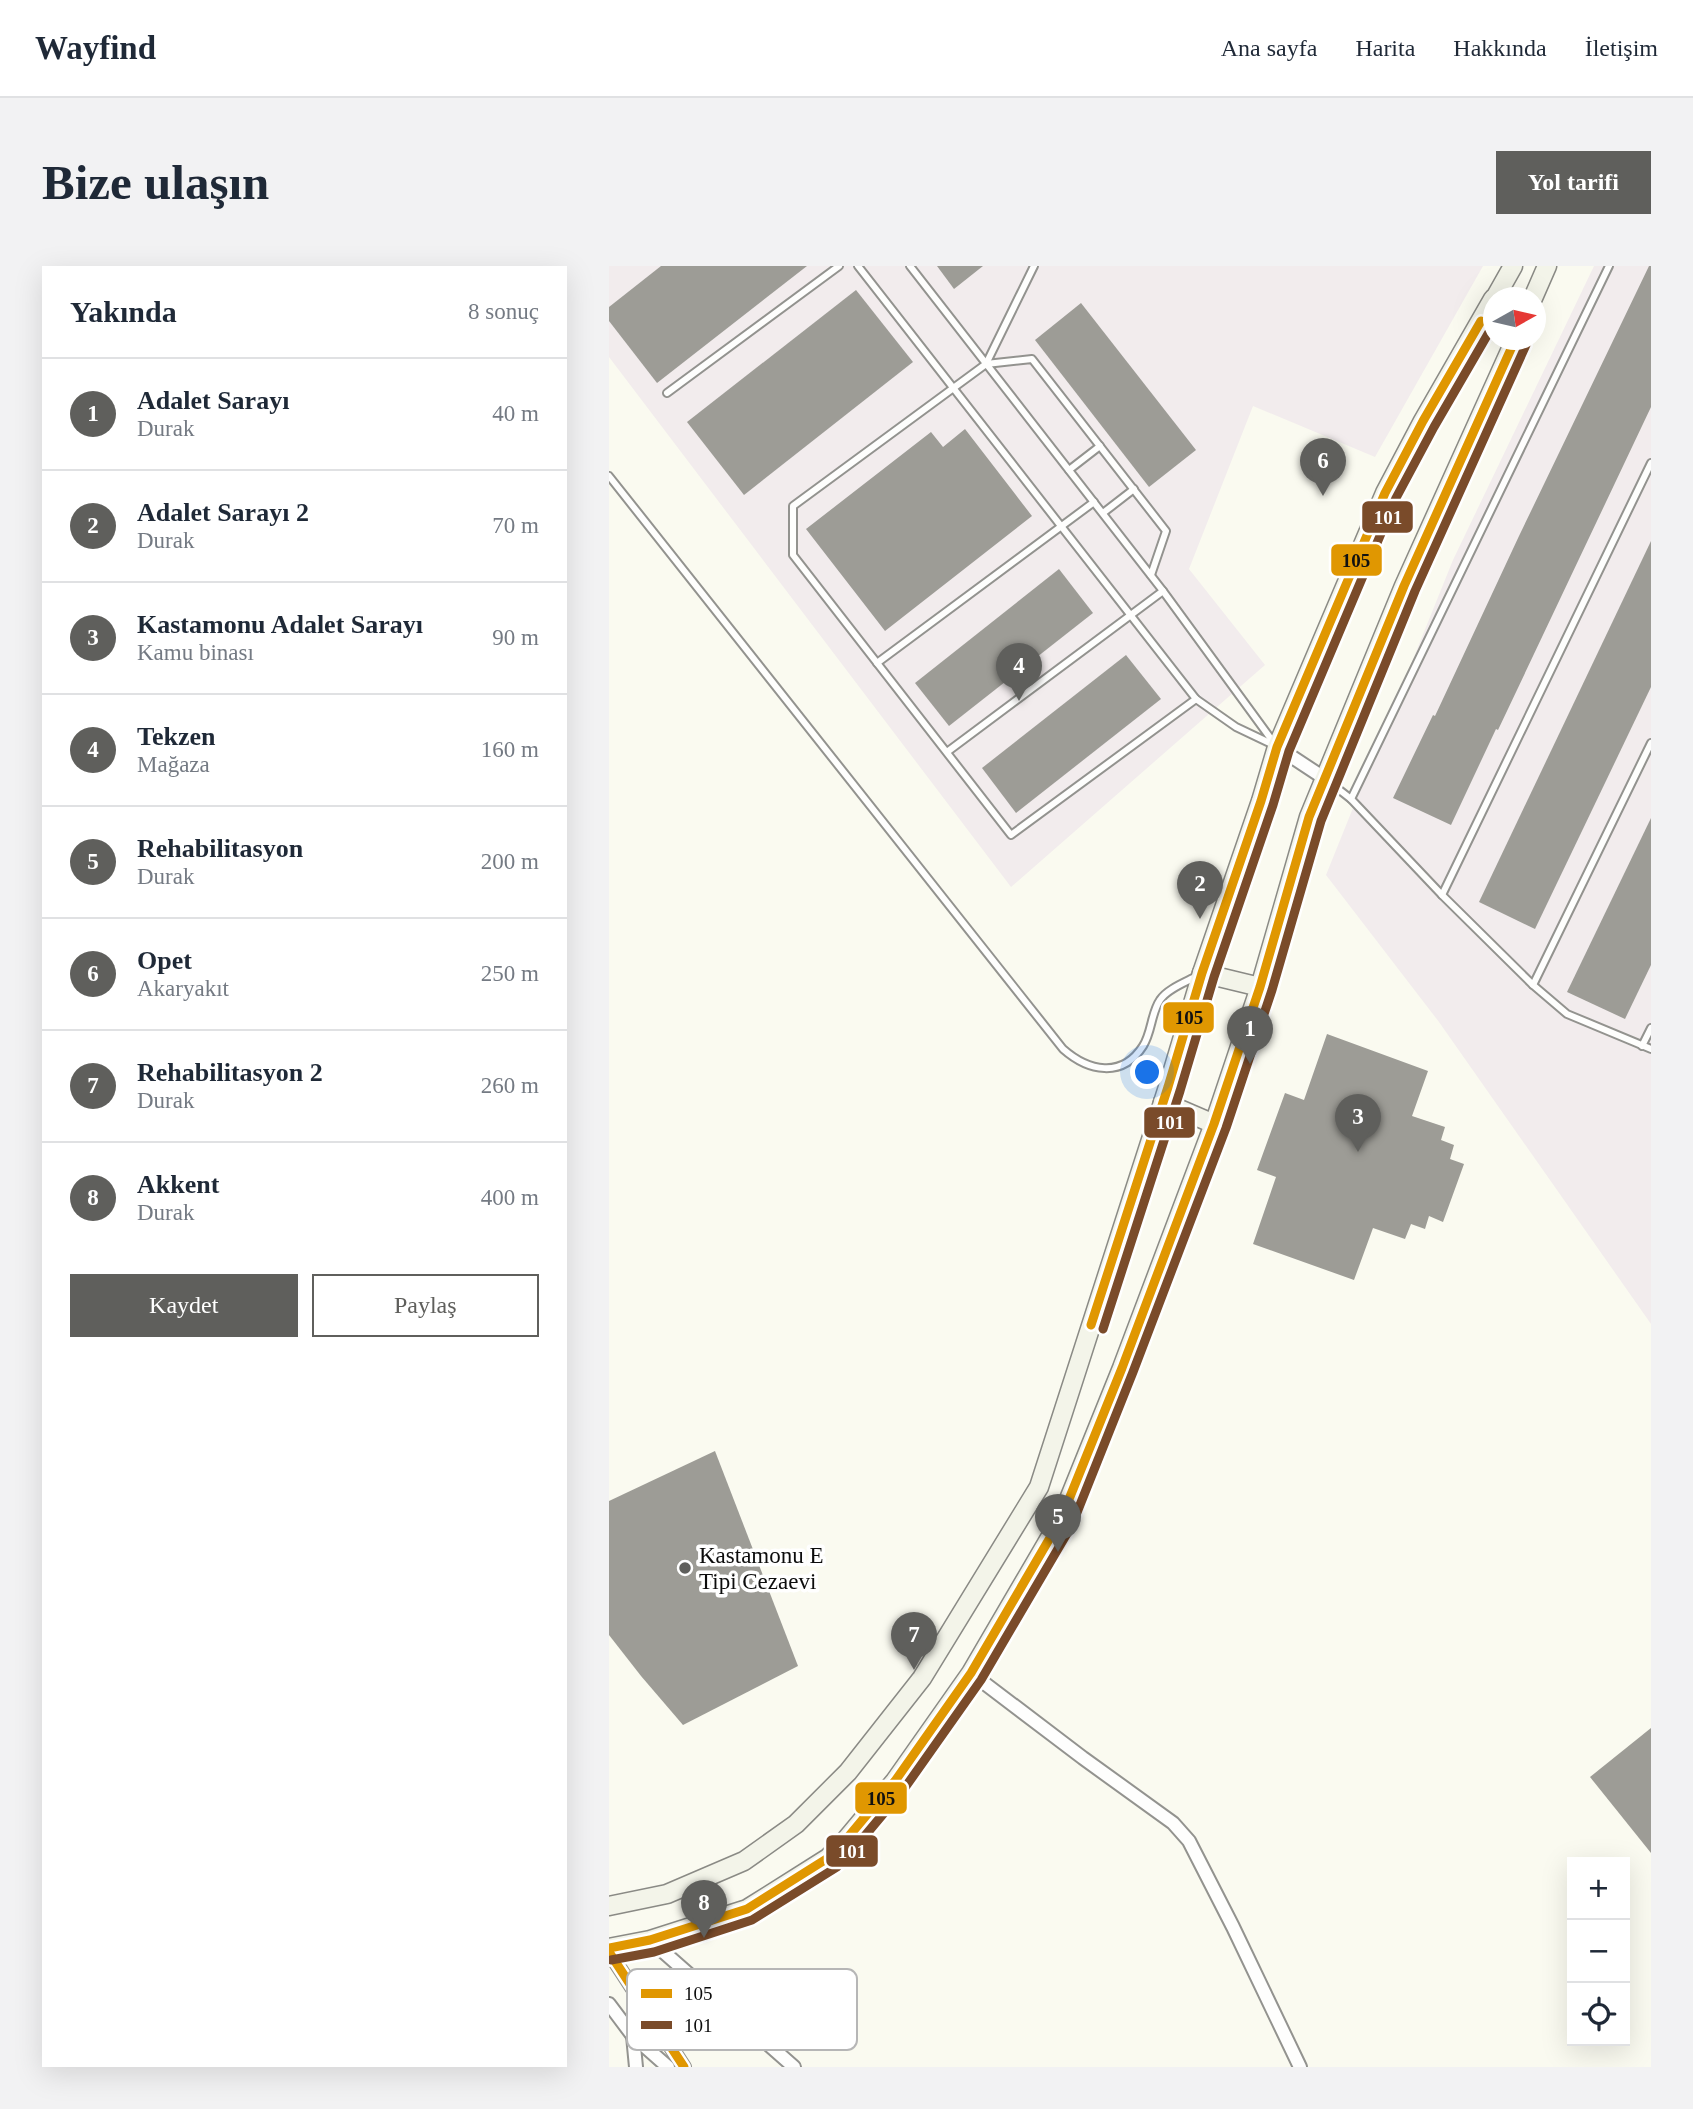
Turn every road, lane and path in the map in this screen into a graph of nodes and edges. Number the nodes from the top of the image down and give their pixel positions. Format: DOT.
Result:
graph roads {
  1 [pos="839,266"];
  2 [pos="858,266"];
  3 [pos="910,266"];
  4 [pos="1034,266"];
  5 [pos="1513,266"];
  6 [pos="1547,266"];
  7 [pos="1609,266"];
  8 [pos="1501,287"];
  9 [pos="1538,287"];
  10 [pos="1483,317"];
  11 [pos="1510,350"];
  12 [pos="986,364"];
  13 [pos="954,389"];
  14 [pos="667,393"];
  15 [pos="1100,446"];
  16 [pos="1651,463"];
  17 [pos="1069,470"];
  18 [pos="609,476"];
  19 [pos="1134,489"];
  20 [pos="1094,502"];
  21 [pos="1103,513"];
  22 [pos="1062,527"];
  23 [pos="1151,575"];
  24 [pos="1163,591"];
  25 [pos="1132,616"];
  26 [pos="877,663"];
  27 [pos="1196,699"];
  28 [pos="1651,743"];
  29 [pos="1277,747"];
  30 [pos="947,752"];
  31 [pos="1324,778"];
  32 [pos="1351,799"];
  33 [pos="1442,895"];
  34 [pos="1202,973"];
  35 [pos="1533,985"];
  36 [pos="1260,987"];
  37 [pos="1651,1028"];
  38 [pos="1643,1046"];
  39 [pos="1651,1049"];
  40 [pos="1163,1102"];
  41 [pos="1214,1124"];
  42 [pos="971,1673"];
  43 [pos="609,1906"];
  44 [pos="650,1940"];
  45 [pos="609,1950"];
  46 [pos="683,1969"];
  47 [pos="627,1978"];
  48 [pos="609,2004"];
  49 [pos="627,2028"];
  50 [pos="649,2050"];
  51 [pos="673,2050"];
  52 [pos="775,2050"];
  53 [pos="668,2067"];
  54 [pos="684,2067"];
  55 [pos="794,2067"];
  56 [pos="1300,2067"];
  1 -- 14 [label="lane"];
  2 -- 13 [label="lane"];
  3 -- 12 [label="lane"];
  4 -- 12 [label="lane"];
  5 -- 8 [label="main road"];
  6 -- 9 [label="main road"];
  7 -- 32 [label="lane"];
  10 -- 29 [label="main road"];
  11 -- 31 [label="main road"];
  12 -- 13 [label="lane"];
  12 -- 15 [label="lane"];
  12 -- 17 [label="lane"];
  13 -- 22 [label="lane"];
  13 -- 26 [label="lane"];
  15 -- 17 [label="lane"];
  15 -- 19 [label="lane"];
  16 -- 33 [label="lane"];
  17 -- 20 [label="lane"];
  18 -- 34 [label="lane"];
  19 -- 21 [label="lane"];
  19 -- 23 [label="lane"];
  20 -- 21 [label="lane"];
  20 -- 22 [label="lane"];
  21 -- 23 [label="lane"];
  22 -- 25 [label="lane"];
  22 -- 26 [label="lane"];
  23 -- 24 [label="lane"];
  24 -- 25 [label="lane"];
  24 -- 29 [label="lane"];
  25 -- 27 [label="lane"];
  25 -- 30 [label="lane"];
  26 -- 30 [label="lane"];
  27 -- 29 [label="lane"];
  27 -- 30 [label="lane"];
  28 -- 35 [label="lane"];
  29 -- 31 [label="street"];
  29 -- 34 [label="main road"];
  31 -- 32 [label="lane"];
  31 -- 36 [label="main road"];
  32 -- 33 [label="lane"];
  33 -- 35 [label="lane"];
  34 -- 36 [label="main road"];
  34 -- 40 [label="main road"];
  35 -- 38 [label="lane"];
  36 -- 41 [label="main road"];
  37 -- 38 [label="lane"];
  38 -- 39 [label="lane"];
  40 -- 41 [label="main road"];
  40 -- 43 [label="main road"];
  41 -- 42 [label="main road"];
  42 -- 44 [label="main road"];
  42 -- 56 [label="street"];
  44 -- 45 [label="main road"];
  44 -- 46 [label="street"];
  45 -- 47 [label="street"];
  48 -- 49 [label="street"];
  50 -- 53 [label="street"];
  51 -- 54 [label="street"];
  52 -- 55 [label="street"];
}
